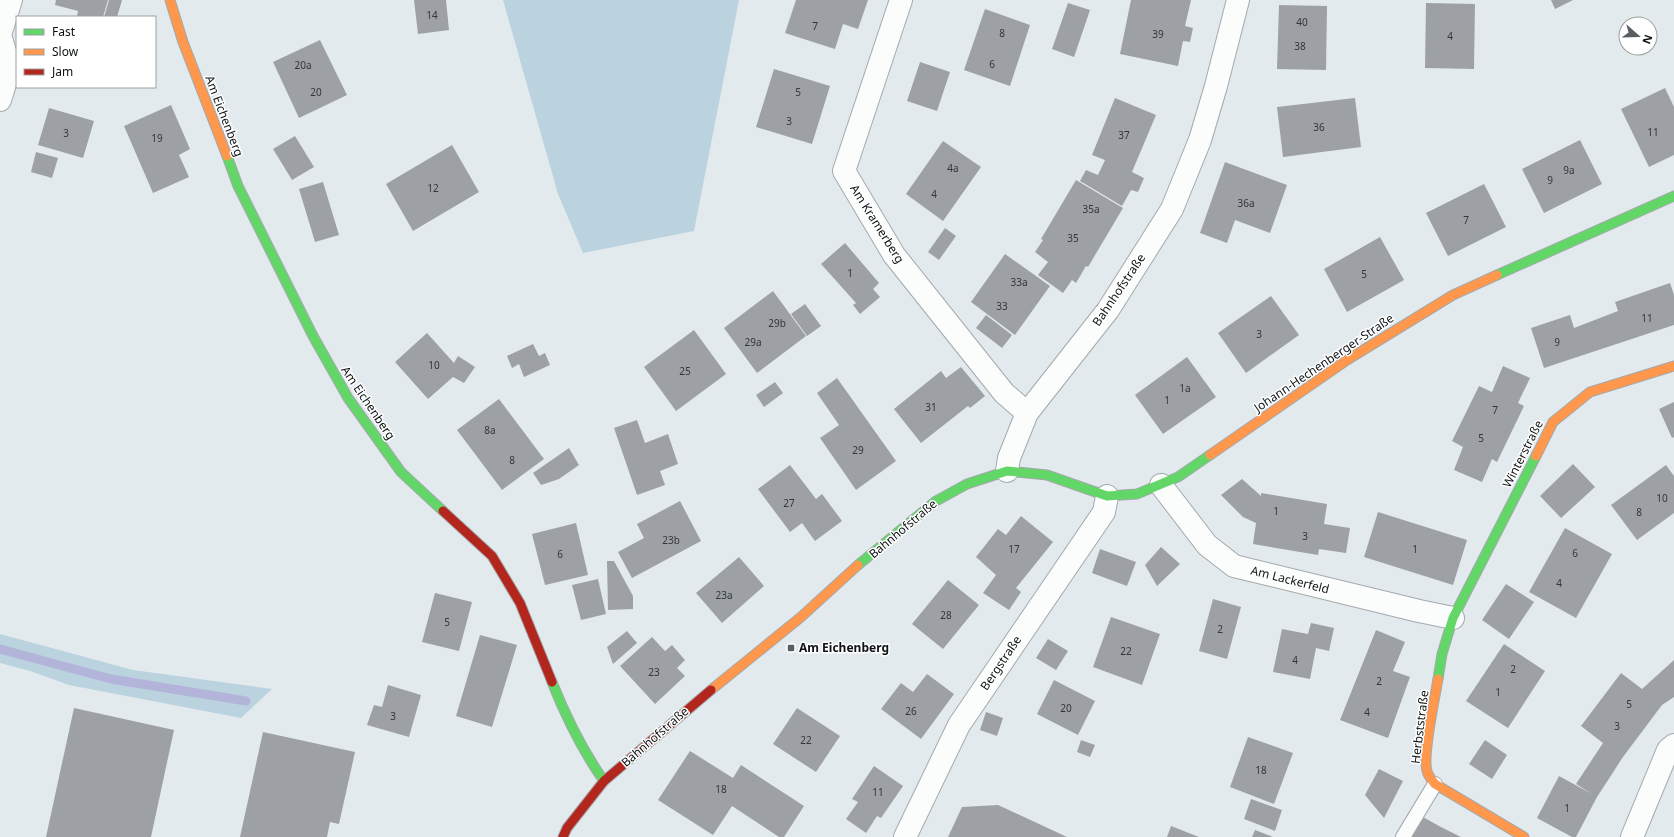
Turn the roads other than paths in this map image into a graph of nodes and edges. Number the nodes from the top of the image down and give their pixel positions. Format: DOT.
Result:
graph roads {
  1 [pos="10,0"];
  2 [pos="170,0"];
  3 [pos="902,0"];
  4 [pos="1238,0"];
  5 [pos="0,100"];
  6 [pos="1674,196"];
  7 [pos="1674,366"];
  8 [pos="1027,413"];
  9 [pos="1007,471"];
  10 [pos="1161,485"];
  11 [pos="1107,496"];
  12 [pos="1453,618"];
  13 [pos="1674,746"];
  14 [pos="604,781"];
  15 [pos="1435,784"];
  16 [pos="563,837"];
  17 [pos="904,837"];
  18 [pos="1403,837"];
  19 [pos="1524,837"];
  20 [pos="1632,837"];
  1 -- 5 [label="street"];
  2 -- 14 [label="street, Am Eichenberg"];
  3 -- 8 [label="street, Am Kramerberg"];
  4 -- 8 [label="street, Bahnhofstraße"];
  6 -- 10 [label="street, Johann-Hechenberger-Straße"];
  7 -- 12 [label="street, Winterstraße"];
  8 -- 9 [label="street, Bahnhofstraße"];
  9 -- 11 [label="street, Johann-Hechenberger-Straße"];
  9 -- 14 [label="street, Bahnhofstraße"];
  10 -- 11 [label="street, Johann-Hechenberger-Straße"];
  10 -- 12 [label="street, Am Lackerfeld"];
  11 -- 17 [label="street, Bergstraße"];
  12 -- 15 [label="street, Herbststraße"];
  13 -- 20 [label="street"];
  14 -- 16 [label="street, Bahnhofstraße"];
  15 -- 18 [label="lane"];
  15 -- 19 [label="street"];
}
